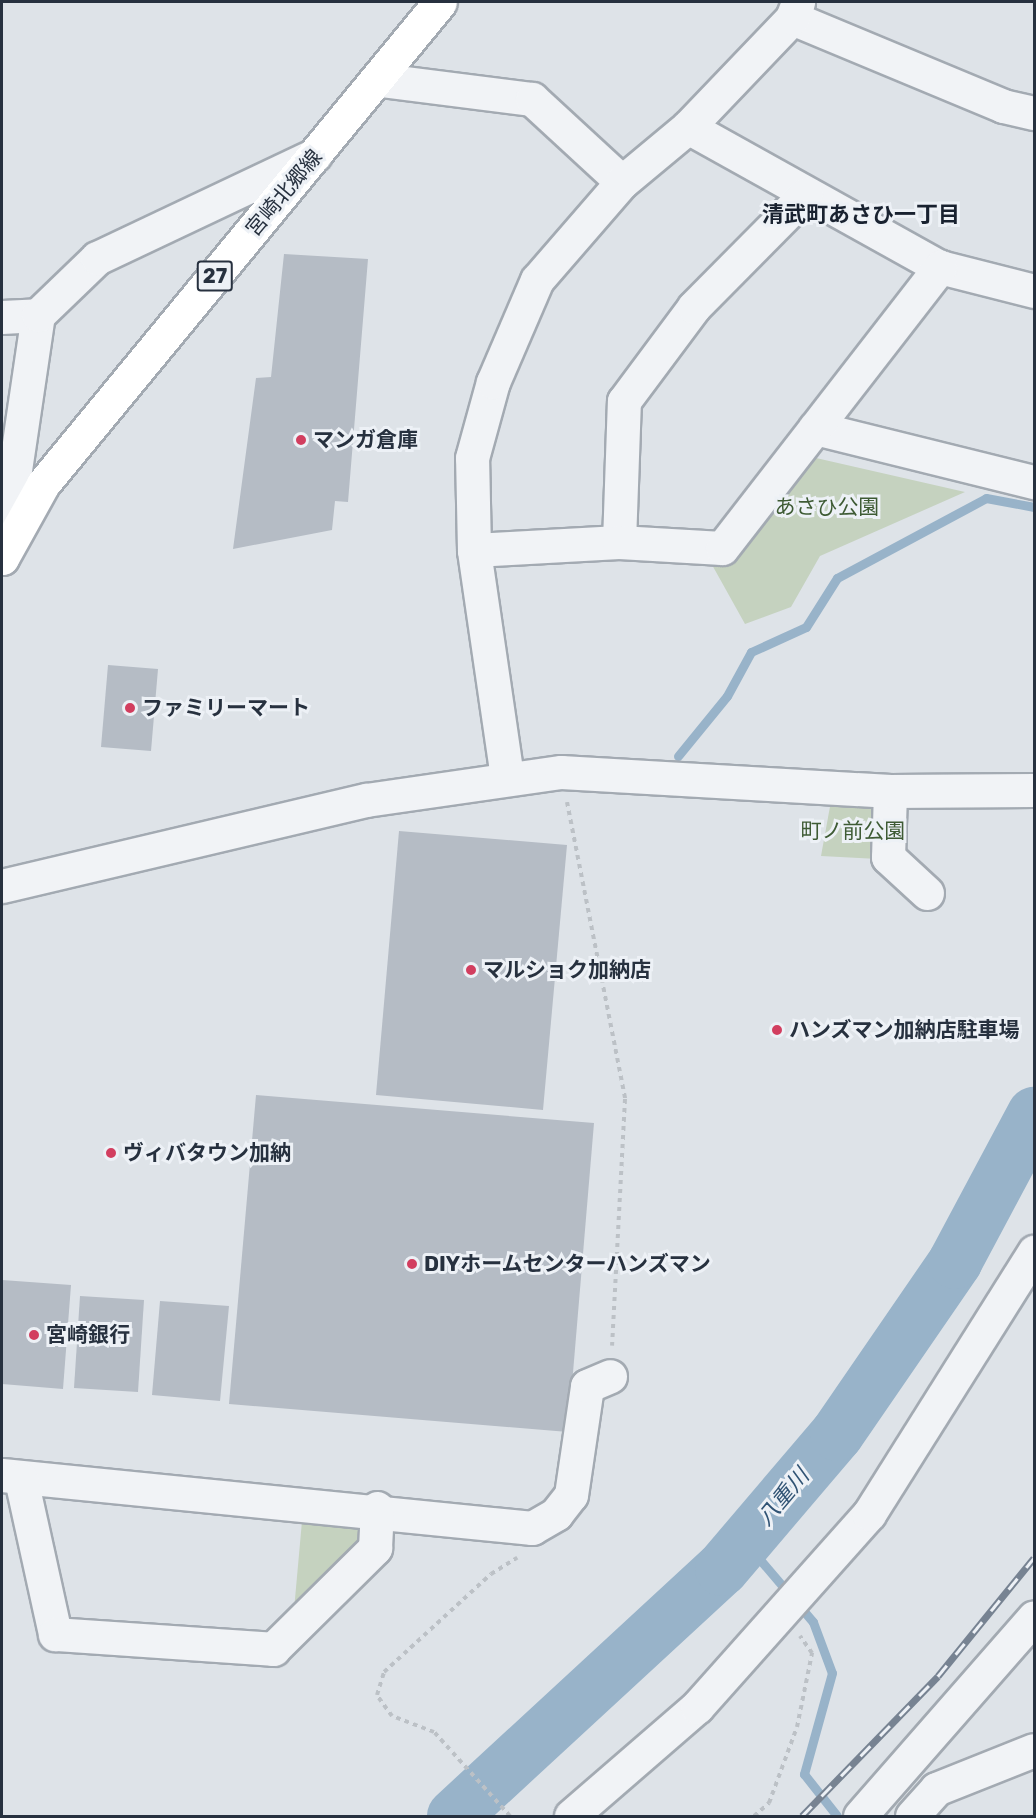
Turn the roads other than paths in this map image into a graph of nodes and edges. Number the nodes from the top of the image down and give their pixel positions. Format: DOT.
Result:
graph roads {
  1 [pos="440,2"];
  2 [pos="795,10"];
  3 [pos="381,80"];
  4 [pos="1035,113"];
  5 [pos="688,127"];
  6 [pos="315,155"];
  7 [pos="622,182"];
  8 [pos="806,195"];
  9 [pos="940,267"];
  10 [pos="1035,291"];
  11 [pos="38,315"];
  12 [pos="2,317"];
  13 [pos="814,428"];
  14 [pos="1035,482"];
  15 [pos="619,542"];
  16 [pos="474,550"];
  17 [pos="2,558"];
  18 [pos="507,777"];
  19 [pos="1035,790"];
  20 [pos="890,791"];
  21 [pos="2,886"];
  22 [pos="927,893"];
  23 [pos="1035,1252"];
  24 [pos="610,1376"];
  25 [pos="11,1477"];
  26 [pos="377,1508"];
  27 [pos="1035,1617"];
  28 [pos="1035,1750"];
  29 [pos="572,1816"];
  30 [pos="860,1816"];
  31 [pos="912,1816"];
  1 -- 3 [label="main road, 宮崎北郷線 / 27"];
  2 -- 4 [label="street"];
  2 -- 5 [label="street"];
  3 -- 6 [label="main road, 宮崎北郷線 / 27"];
  3 -- 7 [label="street"];
  5 -- 7 [label="street"];
  5 -- 8 [label="street"];
  6 -- 11 [label="street"];
  6 -- 17 [label="main road, 宮崎北郷線 / 27"];
  7 -- 16 [label="street"];
  8 -- 9 [label="street"];
  8 -- 15 [label="street"];
  9 -- 10 [label="street"];
  9 -- 13 [label="street"];
  11 -- 12 [label="street"];
  11 -- 17 [label="street"];
  13 -- 14 [label="street"];
  13 -- 15 [label="street"];
  15 -- 16 [label="street"];
  16 -- 18 [label="street"];
  18 -- 20 [label="street"];
  18 -- 21 [label="street"];
  19 -- 20 [label="street"];
  20 -- 22 [label="street"];
  23 -- 29 [label="street"];
  24 -- 26 [label="street"];
  25 -- 26 [label="street"];
  25 -- 26 [label="street"];
  27 -- 30 [label="street"];
  28 -- 31 [label="street"];
}
